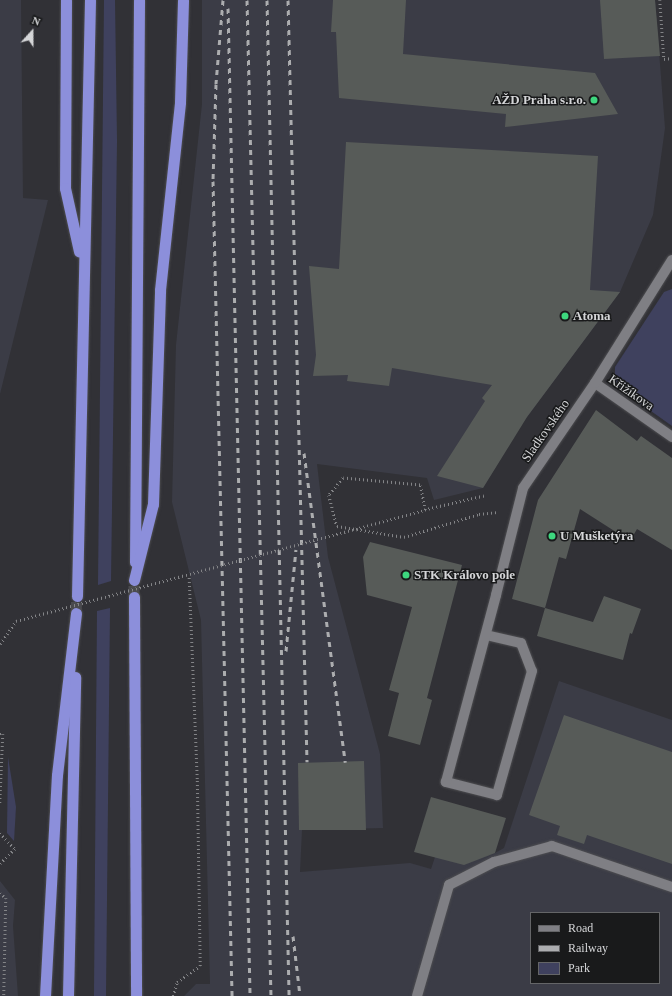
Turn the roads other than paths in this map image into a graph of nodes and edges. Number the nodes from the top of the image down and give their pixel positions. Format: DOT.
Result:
graph roads {
  1 [pos="66,0"];
  2 [pos="90,0"];
  3 [pos="139,0"];
  4 [pos="183,0"];
  5 [pos="672,260"];
  6 [pos="82,267"];
  7 [pos="595,383"];
  8 [pos="672,437"];
  9 [pos="77,596"];
  10 [pos="134,598"];
  11 [pos="486,635"];
  12 [pos="672,887"];
  13 [pos="45,996"];
  14 [pos="68,996"];
  15 [pos="136,996"];
  16 [pos="417,996"];
  1 -- 6 [label="highway"];
  2 -- 6 [label="highway"];
  3 -- 4 [label="highway"];
  5 -- 7 [label="street, Sladkovského"];
  6 -- 9 [label="highway"];
  7 -- 8 [label="street, Křižíkova"];
  7 -- 11 [label="street, Sladkovského"];
  10 -- 15 [label="highway"];
  11 -- 11 [label="street, Sladkovského"];
  12 -- 16 [label="street"];
  13 -- 14 [label="highway"];
}
